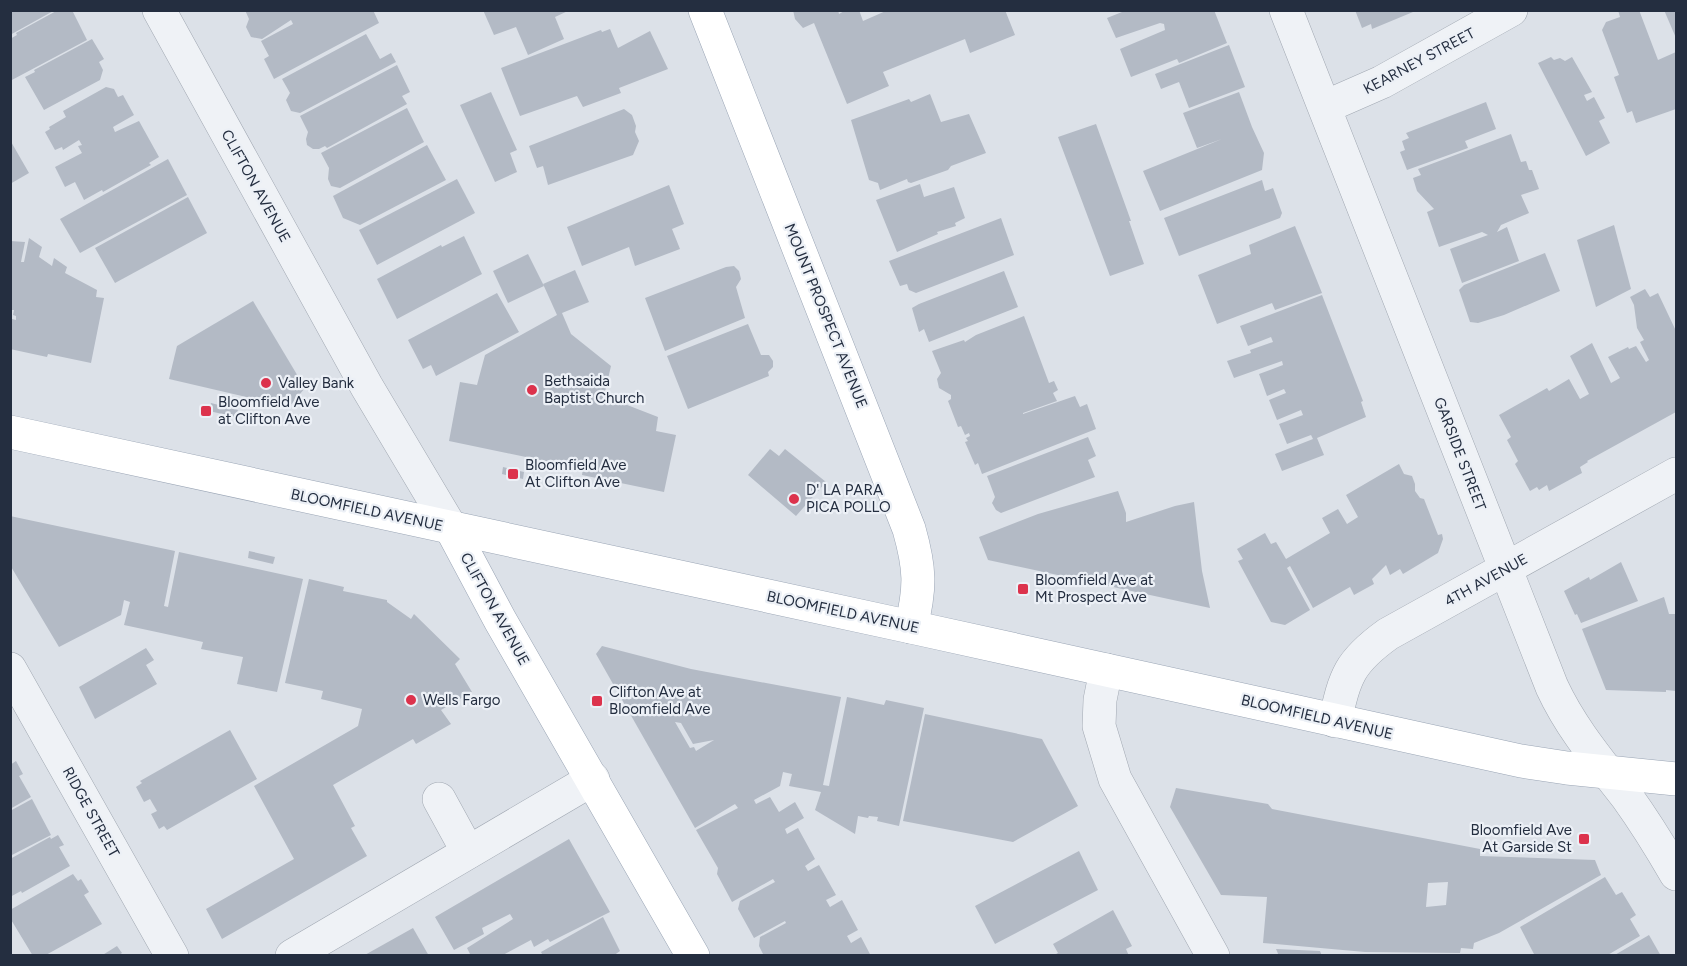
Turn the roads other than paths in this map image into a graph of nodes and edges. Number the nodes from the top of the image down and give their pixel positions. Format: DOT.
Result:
graph roads {
  1 [pos="159,10"];
  2 [pos="705,10"];
  3 [pos="1286,10"];
  4 [pos="1511,10"];
  5 [pos="1325,107"];
  6 [pos="10,432"];
  7 [pos="1677,474"];
  8 [pos="451,528"];
  9 [pos="1505,569"];
  10 [pos="911,627"];
  11 [pos="10,669"];
  12 [pos="1106,670"];
  13 [pos="1335,721"];
  14 [pos="1608,773"];
  15 [pos="593,779"];
  16 [pos="1677,779"];
  17 [pos="439,799"];
  18 [pos="468,852"];
  19 [pos="1677,874"];
  20 [pos="172,956"];
  21 [pos="292,956"];
  22 [pos="693,956"];
  23 [pos="1213,956"];
  1 -- 8 [label="street, CLIFTON AVENUE"];
  2 -- 10 [label="main road, MOUNT PROSPECT AVENUE"];
  3 -- 5 [label="street, GARSIDE STREET"];
  4 -- 5 [label="street, KEARNEY STREET"];
  5 -- 9 [label="street, GARSIDE STREET"];
  6 -- 8 [label="main road, BLOOMFIELD AVENUE"];
  7 -- 9 [label="street, 4TH AVENUE"];
  8 -- 10 [label="main road, BLOOMFIELD AVENUE"];
  8 -- 15 [label="main road, CLIFTON AVENUE"];
  9 -- 13 [label="street, 4TH AVENUE"];
  9 -- 14 [label="street, GARSIDE STREET"];
  10 -- 12 [label="main road, BLOOMFIELD AVENUE"];
  11 -- 20 [label="street, RIDGE STREET"];
  12 -- 13 [label="main road, BLOOMFIELD AVENUE"];
  12 -- 23 [label="street"];
  13 -- 14 [label="main road, BLOOMFIELD AVENUE"];
  14 -- 16 [label="main road, BLOOMFIELD AVENUE"];
  14 -- 19 [label="street, GARSIDE STREET"];
  15 -- 18 [label="street"];
  15 -- 22 [label="main road, CLIFTON AVENUE"];
  17 -- 18 [label="street"];
  18 -- 21 [label="street"];
}
